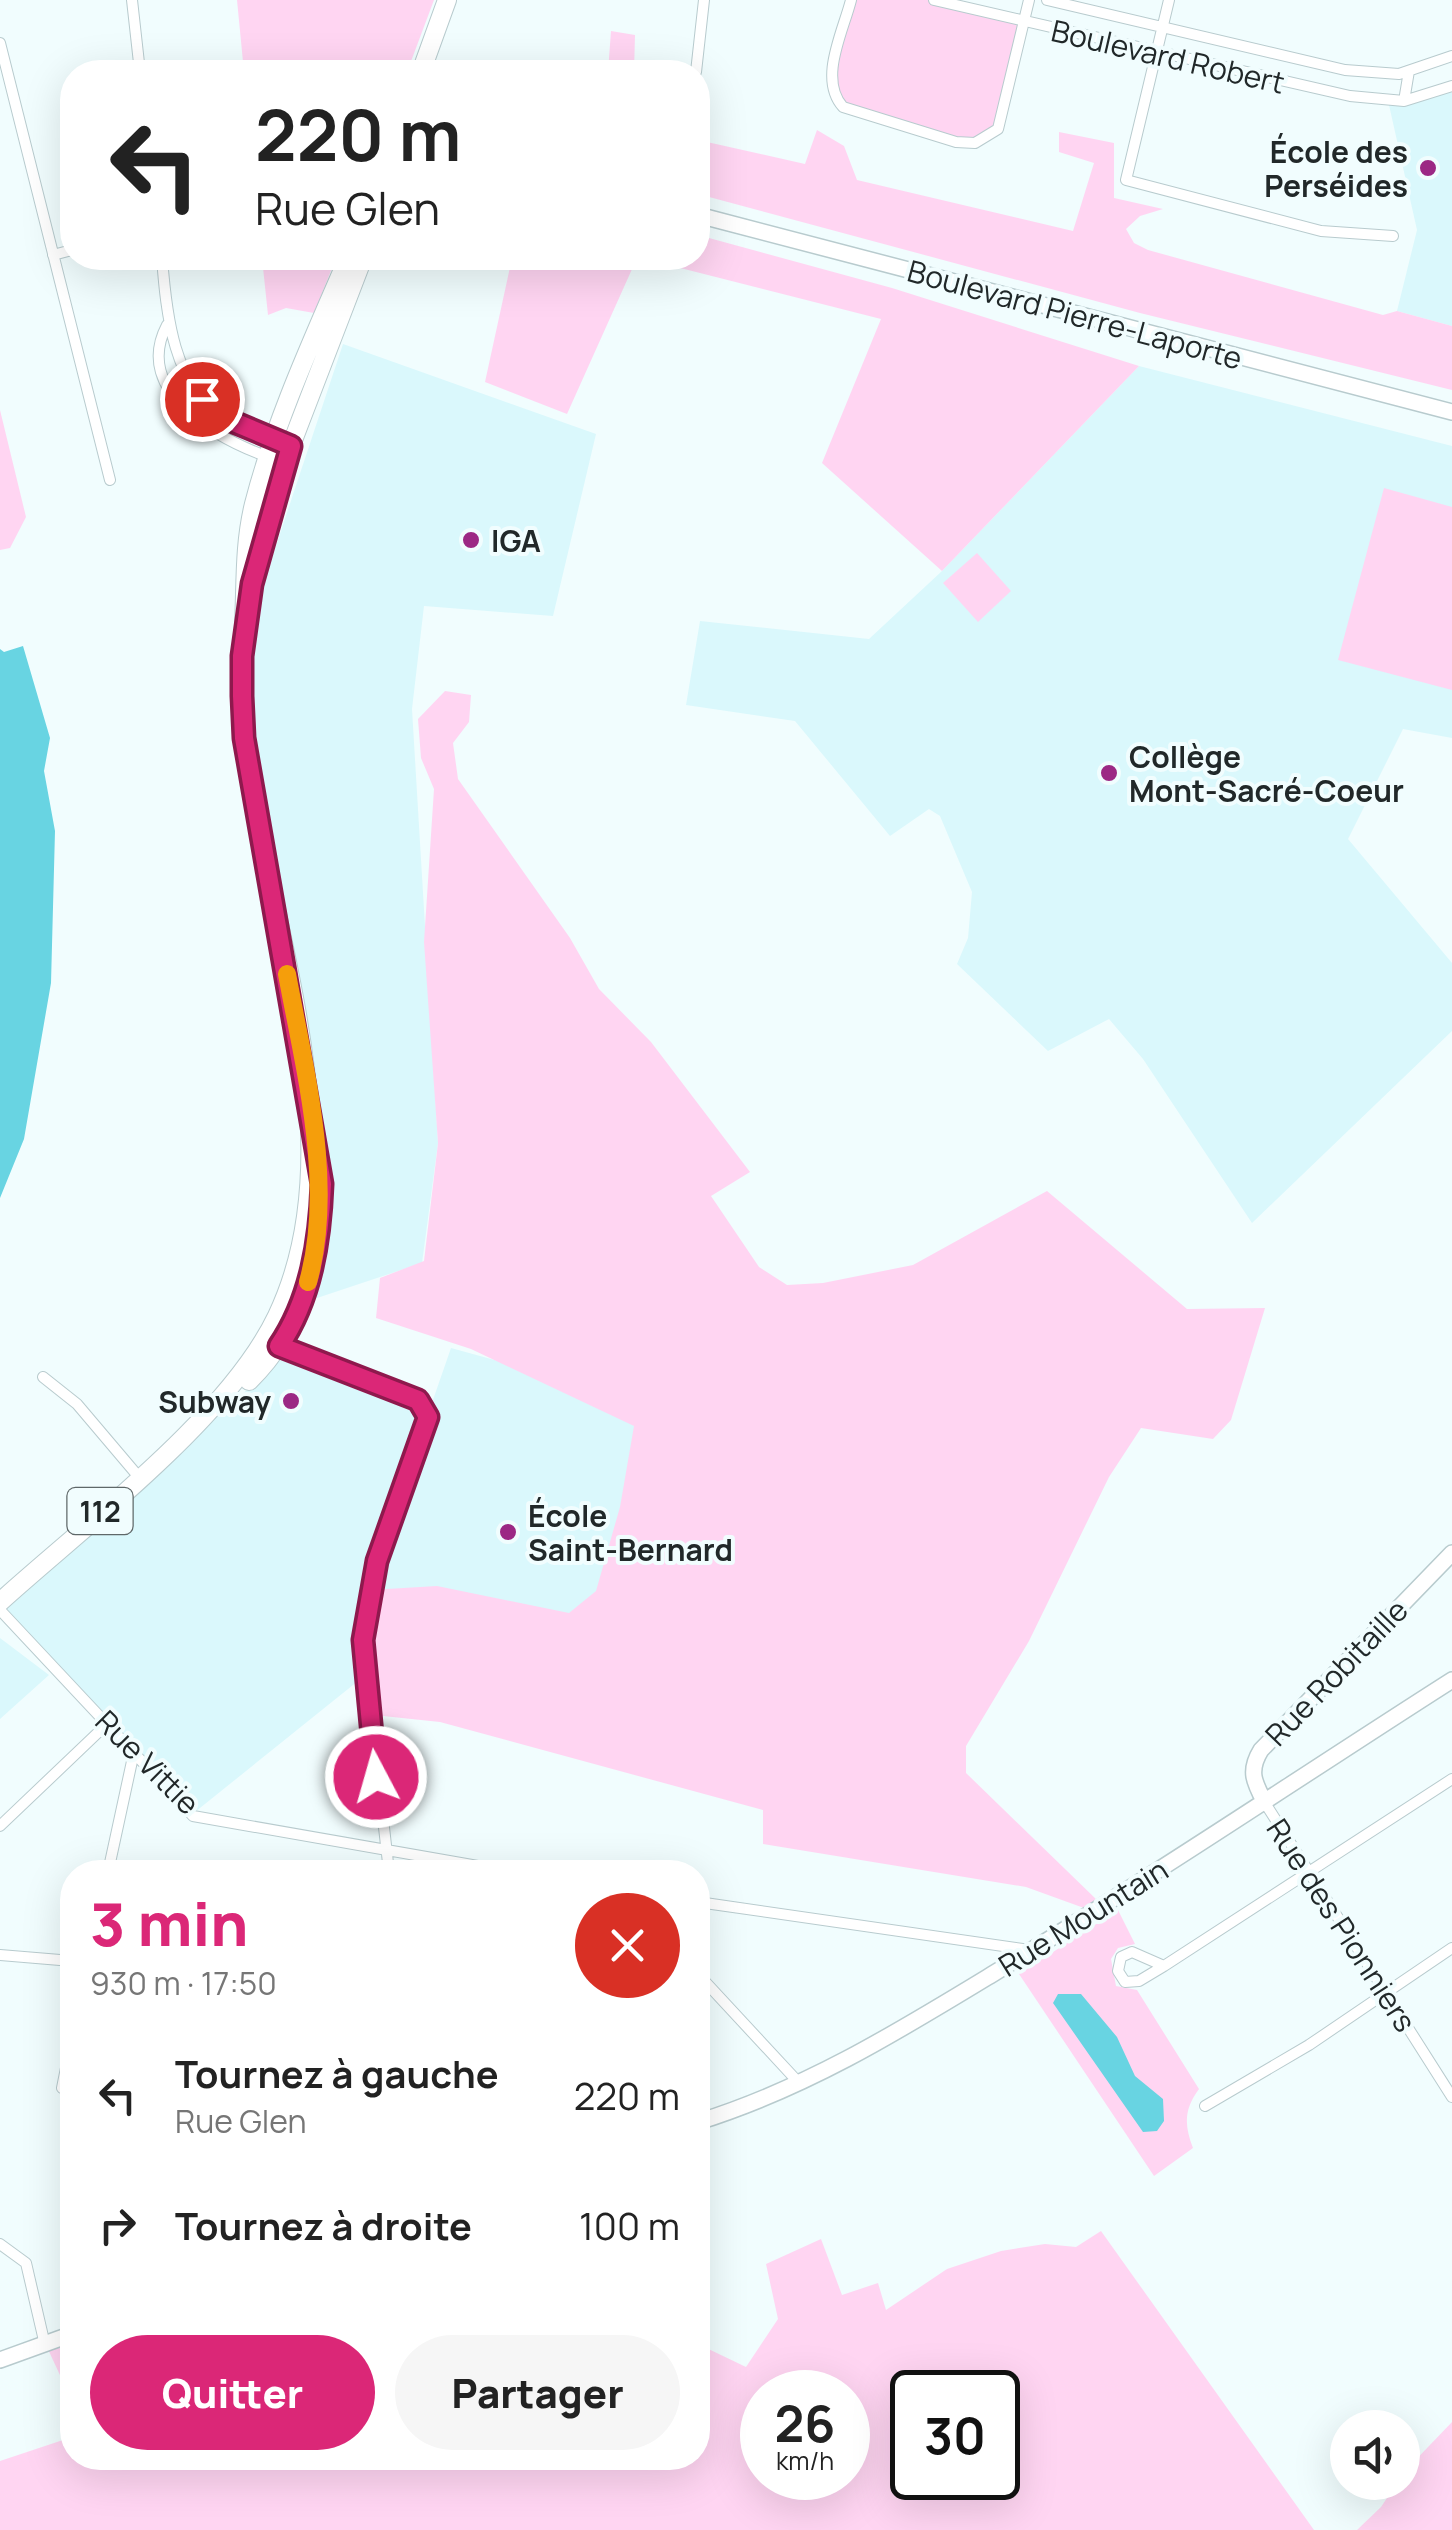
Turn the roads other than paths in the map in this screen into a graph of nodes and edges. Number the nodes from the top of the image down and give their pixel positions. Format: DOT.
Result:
graph roads {
  1 [pos="132,0"];
  2 [pos="447,0"];
  3 [pos="704,0"];
  4 [pos="851,0"];
  5 [pos="934,0"];
  6 [pos="1029,0"];
  7 [pos="1047,0"];
  8 [pos="1169,0"];
  9 [pos="1024,24"];
  10 [pos="1162,29"];
  11 [pos="0,43"];
  12 [pos="1155,55"];
  13 [pos="1452,56"];
  14 [pos="139,60"];
  15 [pos="425,60"];
  16 [pos="697,60"];
  17 [pos="1408,71"];
  18 [pos="1452,86"];
  19 [pos="1404,101"];
  20 [pos="710,218"];
  21 [pos="1393,236"];
  22 [pos="60,254"];
  23 [pos="53,256"];
  24 [pos="163,270"];
  25 [pos="344,270"];
  26 [pos="358,270"];
  27 [pos="168,325"];
  28 [pos="1452,412"];
  29 [pos="222,417"];
  30 [pos="210,432"];
  31 [pos="280,450"];
  32 [pos="110,480"];
  33 [pos="271,1344"];
  34 [pos="43,1377"];
  35 [pos="138,1476"];
  36 [pos="1452,1553"];
  37 [pos="0,1602"];
  38 [pos="0,1610"];
  39 [pos="1452,1680"];
  40 [pos="108,1723"];
  41 [pos="134,1752"];
  42 [pos="1452,1780"];
  43 [pos="1264,1803"];
  44 [pos="0,1826"];
  45 [pos="384,1851"];
  46 [pos="111,1860"];
  47 [pos="386,1860"];
  48 [pos="439,1860"];
  49 [pos="1310,1875"];
  50 [pos="710,1904"];
  51 [pos="1452,1948"];
  52 [pos="1031,1951"];
  53 [pos="0,1956"];
  54 [pos="60,1961"];
  55 [pos="1164,1966"];
  56 [pos="710,1987"];
  57 [pos="1385,1992"];
  58 [pos="800,2084"];
  59 [pos="1452,2097"];
  60 [pos="1205,2106"];
  61 [pos="710,2118"];
  62 [pos="0,2244"];
  63 [pos="60,2340"];
  64 [pos="46,2346"];
  65 [pos="0,2360"];
  1 -- 14 [label="street"];
  2 -- 15 [label="main road"];
  3 -- 16 [label="street"];
  4 -- 9 [label="street"];
  5 -- 9 [label="street, Boulevard Robert"];
  6 -- 9 [label="street"];
  7 -- 10 [label="street, Boulevard Robert"];
  8 -- 10 [label="street"];
  9 -- 12 [label="street, Boulevard Robert"];
  10 -- 12 [label="street"];
  10 -- 17 [label="street, Boulevard Robert"];
  11 -- 23 [label="street"];
  12 -- 19 [label="street, Boulevard Robert"];
  12 -- 21 [label="street"];
  13 -- 17 [label="street, Boulevard Robert"];
  17 -- 19 [label="street"];
  18 -- 19 [label="street, Boulevard Robert"];
  20 -- 28 [label="street, Boulevard Pierre-Laporte"];
  22 -- 23 [label="street"];
  23 -- 32 [label="street"];
  24 -- 27 [label="street"];
  25 -- 31 [label="main road"];
  26 -- 31 [label="main road"];
  27 -- 29 [label="street"];
  27 -- 30 [label="street"];
  29 -- 30 [label="street"];
  29 -- 31 [label="street"];
  30 -- 31 [label="street"];
  31 -- 33 [label="main road"];
  33 -- 35 [label="main road, 112"];
  33 -- 45 [label="street"];
  34 -- 35 [label="street"];
  35 -- 37 [label="main road, 112"];
  36 -- 43 [label="street, Rue Robitaille"];
  38 -- 40 [label="street, Rue Vittie"];
  39 -- 43 [label="street, Rue Mountain"];
  40 -- 41 [label="street, Rue Vittie"];
  40 -- 44 [label="street"];
  41 -- 45 [label="street, Rue Vittie"];
  41 -- 46 [label="street"];
  42 -- 49 [label="street"];
  43 -- 49 [label="street, Rue des Pionniers"];
  43 -- 52 [label="street, Rue Mountain"];
  45 -- 47 [label="street"];
  45 -- 48 [label="street, Rue Vittie"];
  49 -- 55 [label="street"];
  49 -- 57 [label="street, Rue des Pionniers"];
  50 -- 52 [label="street"];
  51 -- 57 [label="street"];
  52 -- 58 [label="street, Rue Mountain"];
  53 -- 54 [label="street"];
  56 -- 58 [label="street"];
  57 -- 59 [label="street, Rue des Pionniers"];
  57 -- 60 [label="street"];
  58 -- 61 [label="street, Rue Mountain"];
  62 -- 64 [label="street"];
  63 -- 64 [label="street"];
  64 -- 65 [label="street"];
}
